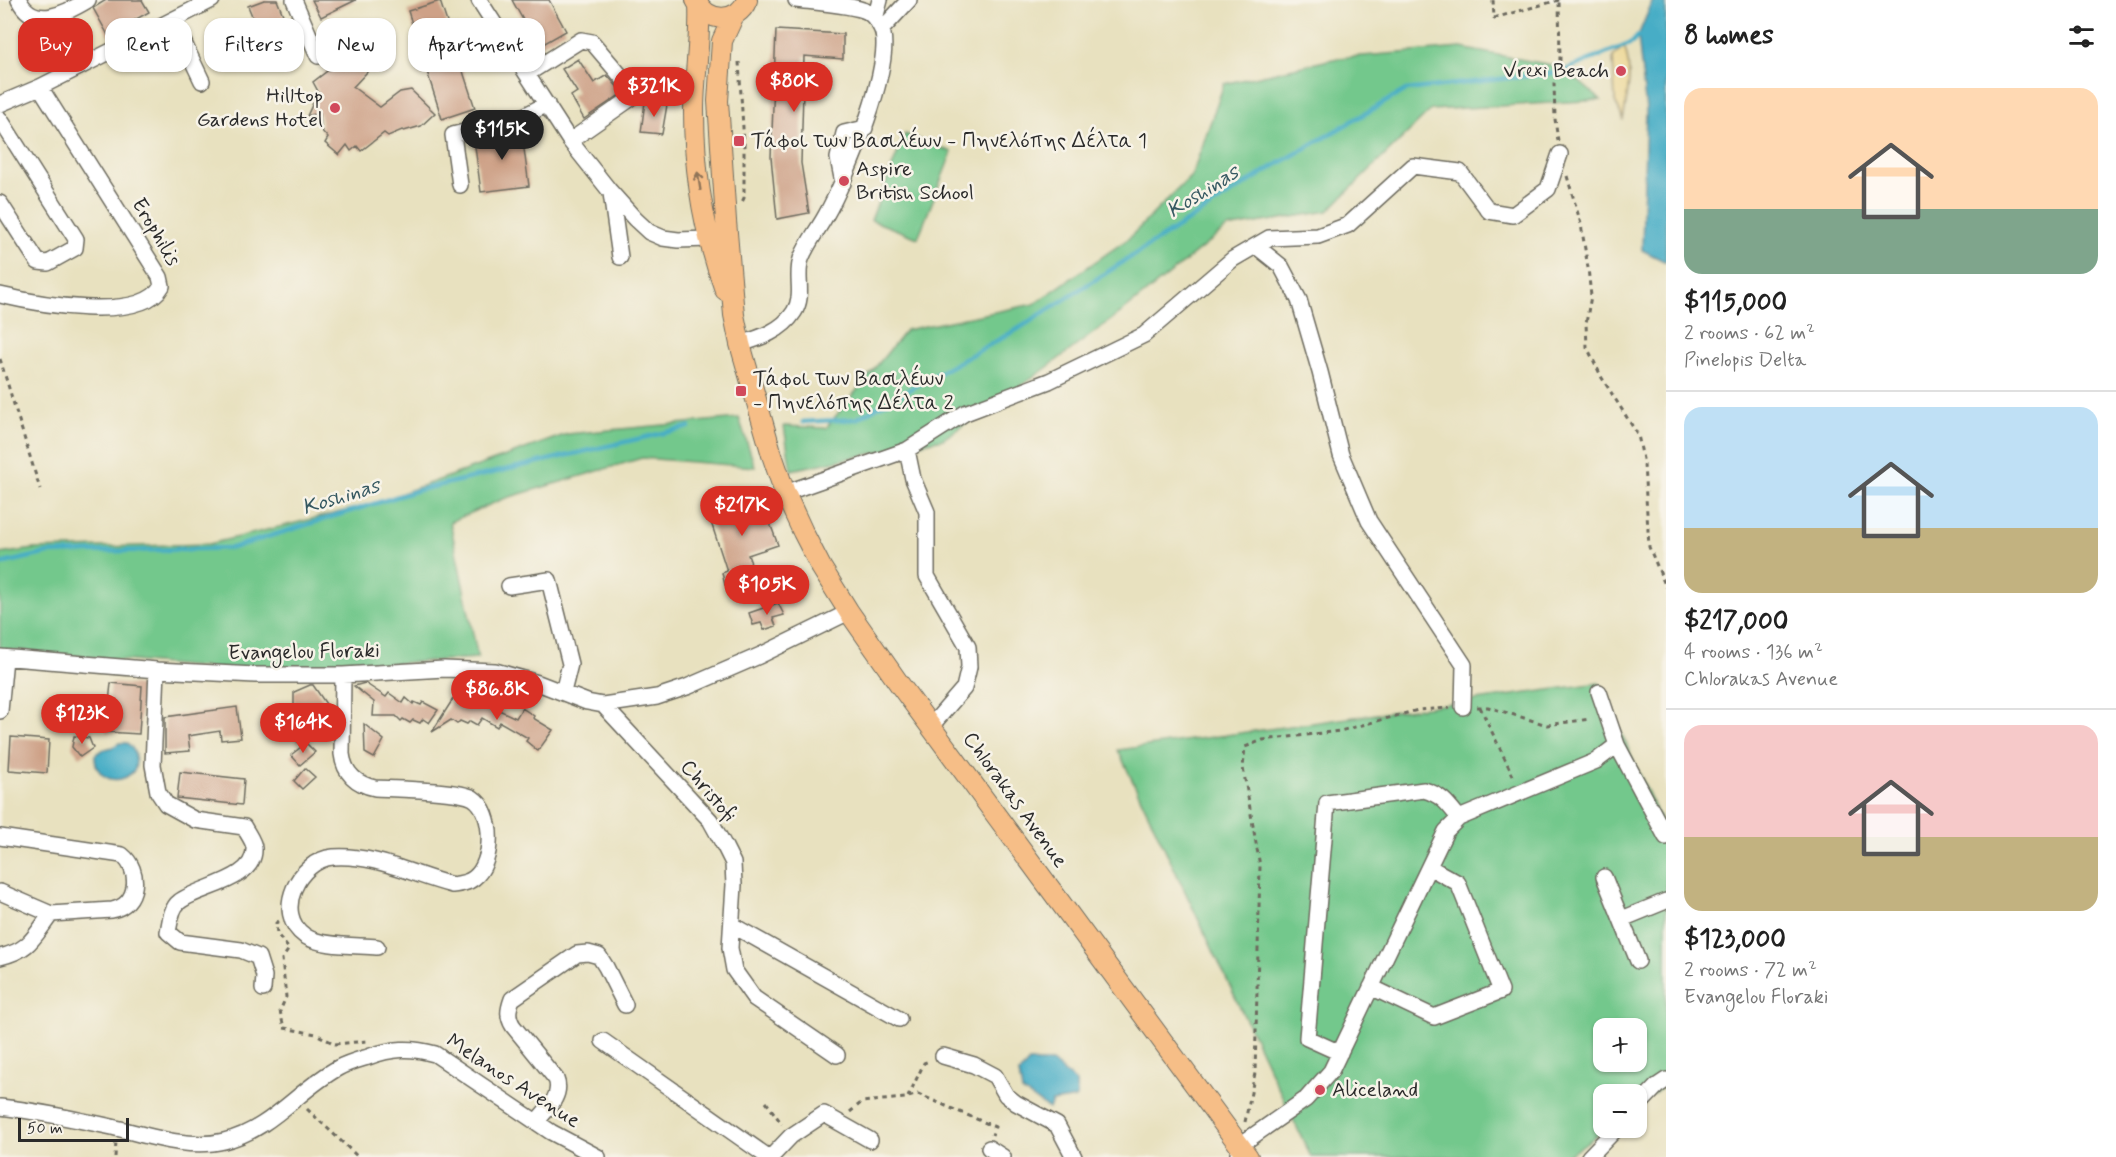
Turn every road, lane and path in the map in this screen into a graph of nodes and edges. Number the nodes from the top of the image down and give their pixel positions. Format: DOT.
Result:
graph roads {
  1 [pos="19,0"];
  2 [pos="88,0"];
  3 [pos="212,0"];
  4 [pos="294,0"];
  5 [pos="479,0"];
  6 [pos="796,0"];
  7 [pos="880,0"];
  8 [pos="909,0"];
  9 [pos="1493,0"];
  10 [pos="1559,0"];
  11 [pos="697,3"];
  12 [pos="741,8"];
  13 [pos="178,12"];
  14 [pos="879,24"];
  15 [pos="316,51"];
  16 [pos="739,58"];
  17 [pos="527,74"];
  18 [pos="202,81"];
  19 [pos="40,87"];
  20 [pos="547,104"];
  21 [pos="0,105"];
  22 [pos="0,119"];
  23 [pos="570,141"];
  24 [pos="1560,154"];
  25 [pos="460,186"];
  26 [pos="611,192"];
  27 [pos="0,202"];
  28 [pos="740,207"];
  29 [pos="709,239"];
  30 [pos="1256,246"];
  31 [pos="620,257"];
  32 [pos="0,295"];
  33 [pos="734,315"];
  34 [pos="740,344"];
  35 [pos="0,359"];
  36 [pos="907,450"];
  37 [pos="40,489"];
  38 [pos="785,493"];
  39 [pos="509,586"];
  40 [pos="1666,587"];
  41 [pos="849,612"];
  42 [pos="2,657"];
  43 [pos="157,670"];
  44 [pos="344,675"];
  45 [pos="562,692"];
  46 [pos="1599,692"];
  47 [pos="603,705"];
  48 [pos="1463,707"];
  49 [pos="1480,707"];
  50 [pos="0,711"];
  51 [pos="1590,718"];
  52 [pos="931,726"];
  53 [pos="1617,745"];
  54 [pos="1521,792"];
  55 [pos="1459,818"];
  56 [pos="1664,830"];
  57 [pos="0,837"];
  58 [pos="1429,867"];
  59 [pos="1604,877"];
  60 [pos="0,892"];
  61 [pos="1666,901"];
  62 [pos="51,914"];
  63 [pos="291,915"];
  64 [pos="1622,919"];
  65 [pos="732,925"];
  66 [pos="377,947"];
  67 [pos="0,957"];
  68 [pos="1638,961"];
  69 [pos="1371,987"];
  70 [pos="263,989"];
  71 [pos="626,1005"];
  72 [pos="899,1018"];
  73 [pos="603,1041"];
  74 [pos="1340,1053"];
  75 [pos="837,1055"];
  76 [pos="943,1056"];
  77 [pos="369,1057"];
  78 [pos="1663,1085"];
  79 [pos="908,1097"];
  80 [pos="296,1098"];
  81 [pos="1647,1099"];
  82 [pos="766,1101"];
  83 [pos="0,1107"];
  84 [pos="536,1122"];
  85 [pos="839,1122"];
  86 [pos="791,1136"];
  87 [pos="1607,1138"];
  88 [pos="870,1140"];
  89 [pos="989,1148"];
  90 [pos="1242,1153"];
  91 [pos="358,1157"];
  92 [pos="598,1157"];
  93 [pos="769,1157"];
  94 [pos="1003,1157"];
  95 [pos="1074,1157"];
  96 [pos="1589,1157"];
  1 -- 2 [label="street"];
  3 -- 13 [label="street"];
  4 -- 15 [label="street"];
  5 -- 17 [label="street"];
  6 -- 14 [label="street"];
  7 -- 14 [label="street"];
  8 -- 14 [label="street"];
  9 -- 10 [label="path"];
  10 -- 24 [label="path"];
  11 -- 12 [label="main road"];
  29 -- 11 [label="main road, one-way"];
  12 -- 33 [label="main road"];
  13 -- 18 [label="street"];
  13 -- 19 [label="street"];
  14 -- 34 [label="street"];
  16 -- 28 [label="path"];
  17 -- 20 [label="street"];
  17 -- 23 [label="street"];
  19 -- 21 [label="street"];
  19 -- 32 [label="street, Erophilis"];
  20 -- 23 [label="street"];
  20 -- 25 [label="street"];
  22 -- 27 [label="street"];
  23 -- 26 [label="street"];
  24 -- 30 [label="street"];
  24 -- 40 [label="path"];
  26 -- 29 [label="street"];
  26 -- 31 [label="street"];
  29 -- 33 [label="main road"];
  30 -- 36 [label="street"];
  30 -- 48 [label="street"];
  33 -- 34 [label="main road, Chlorakas Avenue"];
  34 -- 38 [label="main road, Chlorakas Avenue"];
  35 -- 37 [label="path"];
  36 -- 38 [label="street"];
  36 -- 52 [label="street"];
  38 -- 41 [label="main road, Chlorakas Avenue"];
  39 -- 45 [label="street"];
  41 -- 47 [label="street"];
  41 -- 52 [label="main road, Chlorakas Avenue"];
  42 -- 43 [label="street, Evangelou Floraki"];
  42 -- 50 [label="street"];
  43 -- 44 [label="street, Evangelou Floraki"];
  43 -- 70 [label="street"];
  44 -- 45 [label="street, Evangelou Floraki"];
  44 -- 63 [label="street"];
  45 -- 47 [label="street, Evangelou Floraki"];
  46 -- 53 [label="street"];
  47 -- 65 [label="street, Christofi"];
  48 -- 49 [label="path"];
  48 -- 90 [label="path"];
  49 -- 51 [label="path"];
  49 -- 54 [label="path"];
  52 -- 90 [label="main road, Chlorakas Avenue"];
  53 -- 54 [label="street"];
  53 -- 56 [label="street"];
  54 -- 55 [label="street"];
  55 -- 58 [label="street"];
  55 -- 74 [label="street"];
  57 -- 62 [label="street"];
  58 -- 69 [label="street"];
  58 -- 69 [label="street"];
  59 -- 64 [label="street"];
  60 -- 62 [label="street"];
  61 -- 64 [label="street"];
  62 -- 67 [label="street"];
  63 -- 66 [label="street"];
  63 -- 77 [label="path"];
  64 -- 68 [label="street"];
  65 -- 72 [label="street"];
  65 -- 75 [label="street, Christofi"];
  69 -- 74 [label="street"];
  71 -- 84 [label="street"];
  73 -- 93 [label="street"];
  74 -- 90 [label="street"];
  76 -- 79 [label="path"];
  76 -- 95 [label="street"];
  77 -- 80 [label="street, Melanos Avenue"];
  77 -- 84 [label="street, Melanos Avenue"];
  78 -- 81 [label="street"];
  79 -- 85 [label="path"];
  79 -- 89 [label="path"];
  80 -- 83 [label="street, Melanos Avenue"];
  80 -- 91 [label="path"];
  82 -- 86 [label="path"];
  84 -- 92 [label="street, Melanos Avenue"];
  85 -- 86 [label="street"];
  85 -- 88 [label="street"];
  86 -- 93 [label="street"];
  87 -- 96 [label="street"];
  89 -- 94 [label="street"];
}
